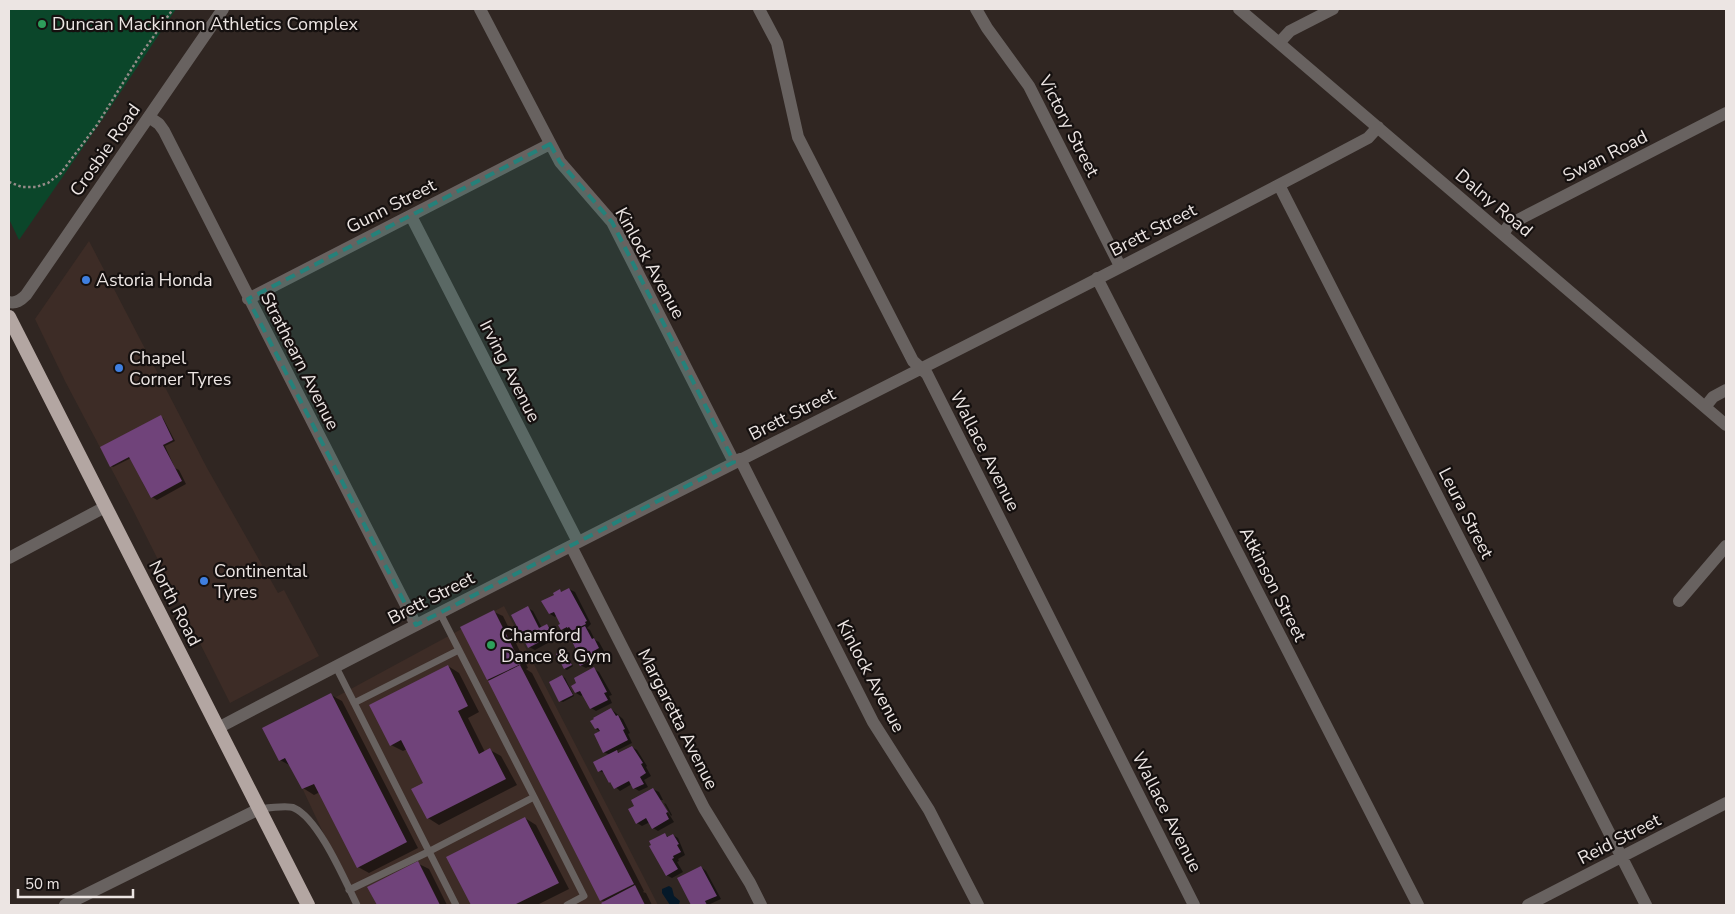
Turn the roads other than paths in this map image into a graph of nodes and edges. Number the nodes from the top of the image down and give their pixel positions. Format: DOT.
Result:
graph roads {
  1 [pos="224,9"];
  2 [pos="480,9"];
  3 [pos="759,9"];
  4 [pos="976,9"];
  5 [pos="1239,9"];
  6 [pos="1333,9"];
  7 [pos="1279,43"];
  8 [pos="1726,113"];
  9 [pos="149,117"];
  10 [pos="1378,127"];
  11 [pos="550,144"];
  12 [pos="1279,185"];
  13 [pos="411,216"];
  14 [pos="1503,234"];
  15 [pos="1120,266"];
  16 [pos="1098,278"];
  17 [pos="248,299"];
  18 [pos="9,302"];
  19 [pos="9,317"];
  20 [pos="921,369"];
  21 [pos="1726,390"];
  22 [pos="1705,407"];
  23 [pos="1726,425"];
  24 [pos="737,461"];
  25 [pos="105,507"];
  26 [pos="574,544"];
  27 [pos="1726,546"];
  28 [pos="9,558"];
  29 [pos="1679,601"];
  30 [pos="440,613"];
  31 [pos="416,625"];
  32 [pos="460,650"];
  33 [pos="336,667"];
  34 [pos="354,703"];
  35 [pos="218,728"];
  36 [pos="534,797"];
  37 [pos="1726,803"];
  38 [pos="259,809"];
  39 [pos="428,852"];
  40 [pos="1622,857"];
  41 [pos="349,890"];
  42 [pos="65,905"];
  43 [pos="308,905"];
  44 [pos="357,905"];
  45 [pos="456,905"];
  46 [pos="567,905"];
  47 [pos="762,905"];
  48 [pos="978,905"];
  49 [pos="1194,905"];
  50 [pos="1418,905"];
  51 [pos="1528,905"];
  52 [pos="1646,905"];
  1 -- 9 [label="street, Crosbie Road"];
  2 -- 11 [label="street, Kinlock Avenue"];
  3 -- 20 [label="street, Wallace Avenue"];
  4 -- 15 [label="street, Victory Street"];
  5 -- 7 [label="street, Dalny Road"];
  6 -- 7 [label="street"];
  7 -- 10 [label="street, Dalny Road"];
  8 -- 14 [label="street, Swan Road"];
  9 -- 17 [label="street, Strathearn Avenue"];
  9 -- 18 [label="street, Crosbie Road"];
  10 -- 12 [label="street, Brett Street"];
  10 -- 14 [label="street, Dalny Road"];
  11 -- 13 [label="street, Gunn Street"];
  11 -- 24 [label="street, Kinlock Avenue"];
  12 -- 15 [label="street, Brett Street"];
  12 -- 40 [label="street, Leura Street"];
  13 -- 17 [label="street, Gunn Street"];
  13 -- 26 [label="street, Irving Avenue"];
  14 -- 22 [label="street, Dalny Road"];
  15 -- 16 [label="street, Brett Street"];
  16 -- 20 [label="street, Brett Street"];
  16 -- 50 [label="street, Atkinson Street"];
  17 -- 31 [label="street, Strathearn Avenue"];
  19 -- 25 [label="highway, North Road"];
  20 -- 24 [label="street, Brett Street"];
  20 -- 49 [label="street, Wallace Avenue"];
  21 -- 22 [label="street"];
  22 -- 23 [label="street, Dalny Road"];
  24 -- 26 [label="street, Brett Street"];
  24 -- 48 [label="street, Kinlock Avenue"];
  25 -- 28 [label="street"];
  25 -- 35 [label="highway, North Road"];
  26 -- 30 [label="street, Brett Street"];
  26 -- 47 [label="street, Margaretta Avenue"];
  27 -- 29 [label="street"];
  30 -- 31 [label="street, Brett Street"];
  30 -- 32 [label="lane"];
  31 -- 33 [label="street, Brett Street"];
  32 -- 34 [label="lane"];
  32 -- 36 [label="lane"];
  33 -- 34 [label="lane"];
  33 -- 35 [label="street, Brett Street"];
  34 -- 39 [label="lane"];
  35 -- 38 [label="highway, North Road"];
  36 -- 39 [label="lane"];
  36 -- 46 [label="lane"];
  37 -- 40 [label="street, Reid Street"];
  38 -- 41 [label="lane"];
  38 -- 42 [label="street"];
  38 -- 43 [label="highway, North Road"];
  39 -- 41 [label="lane"];
  39 -- 45 [label="lane"];
  40 -- 51 [label="street, Reid Street"];
  40 -- 52 [label="street, Leura Street"];
  41 -- 44 [label="lane"];
}
